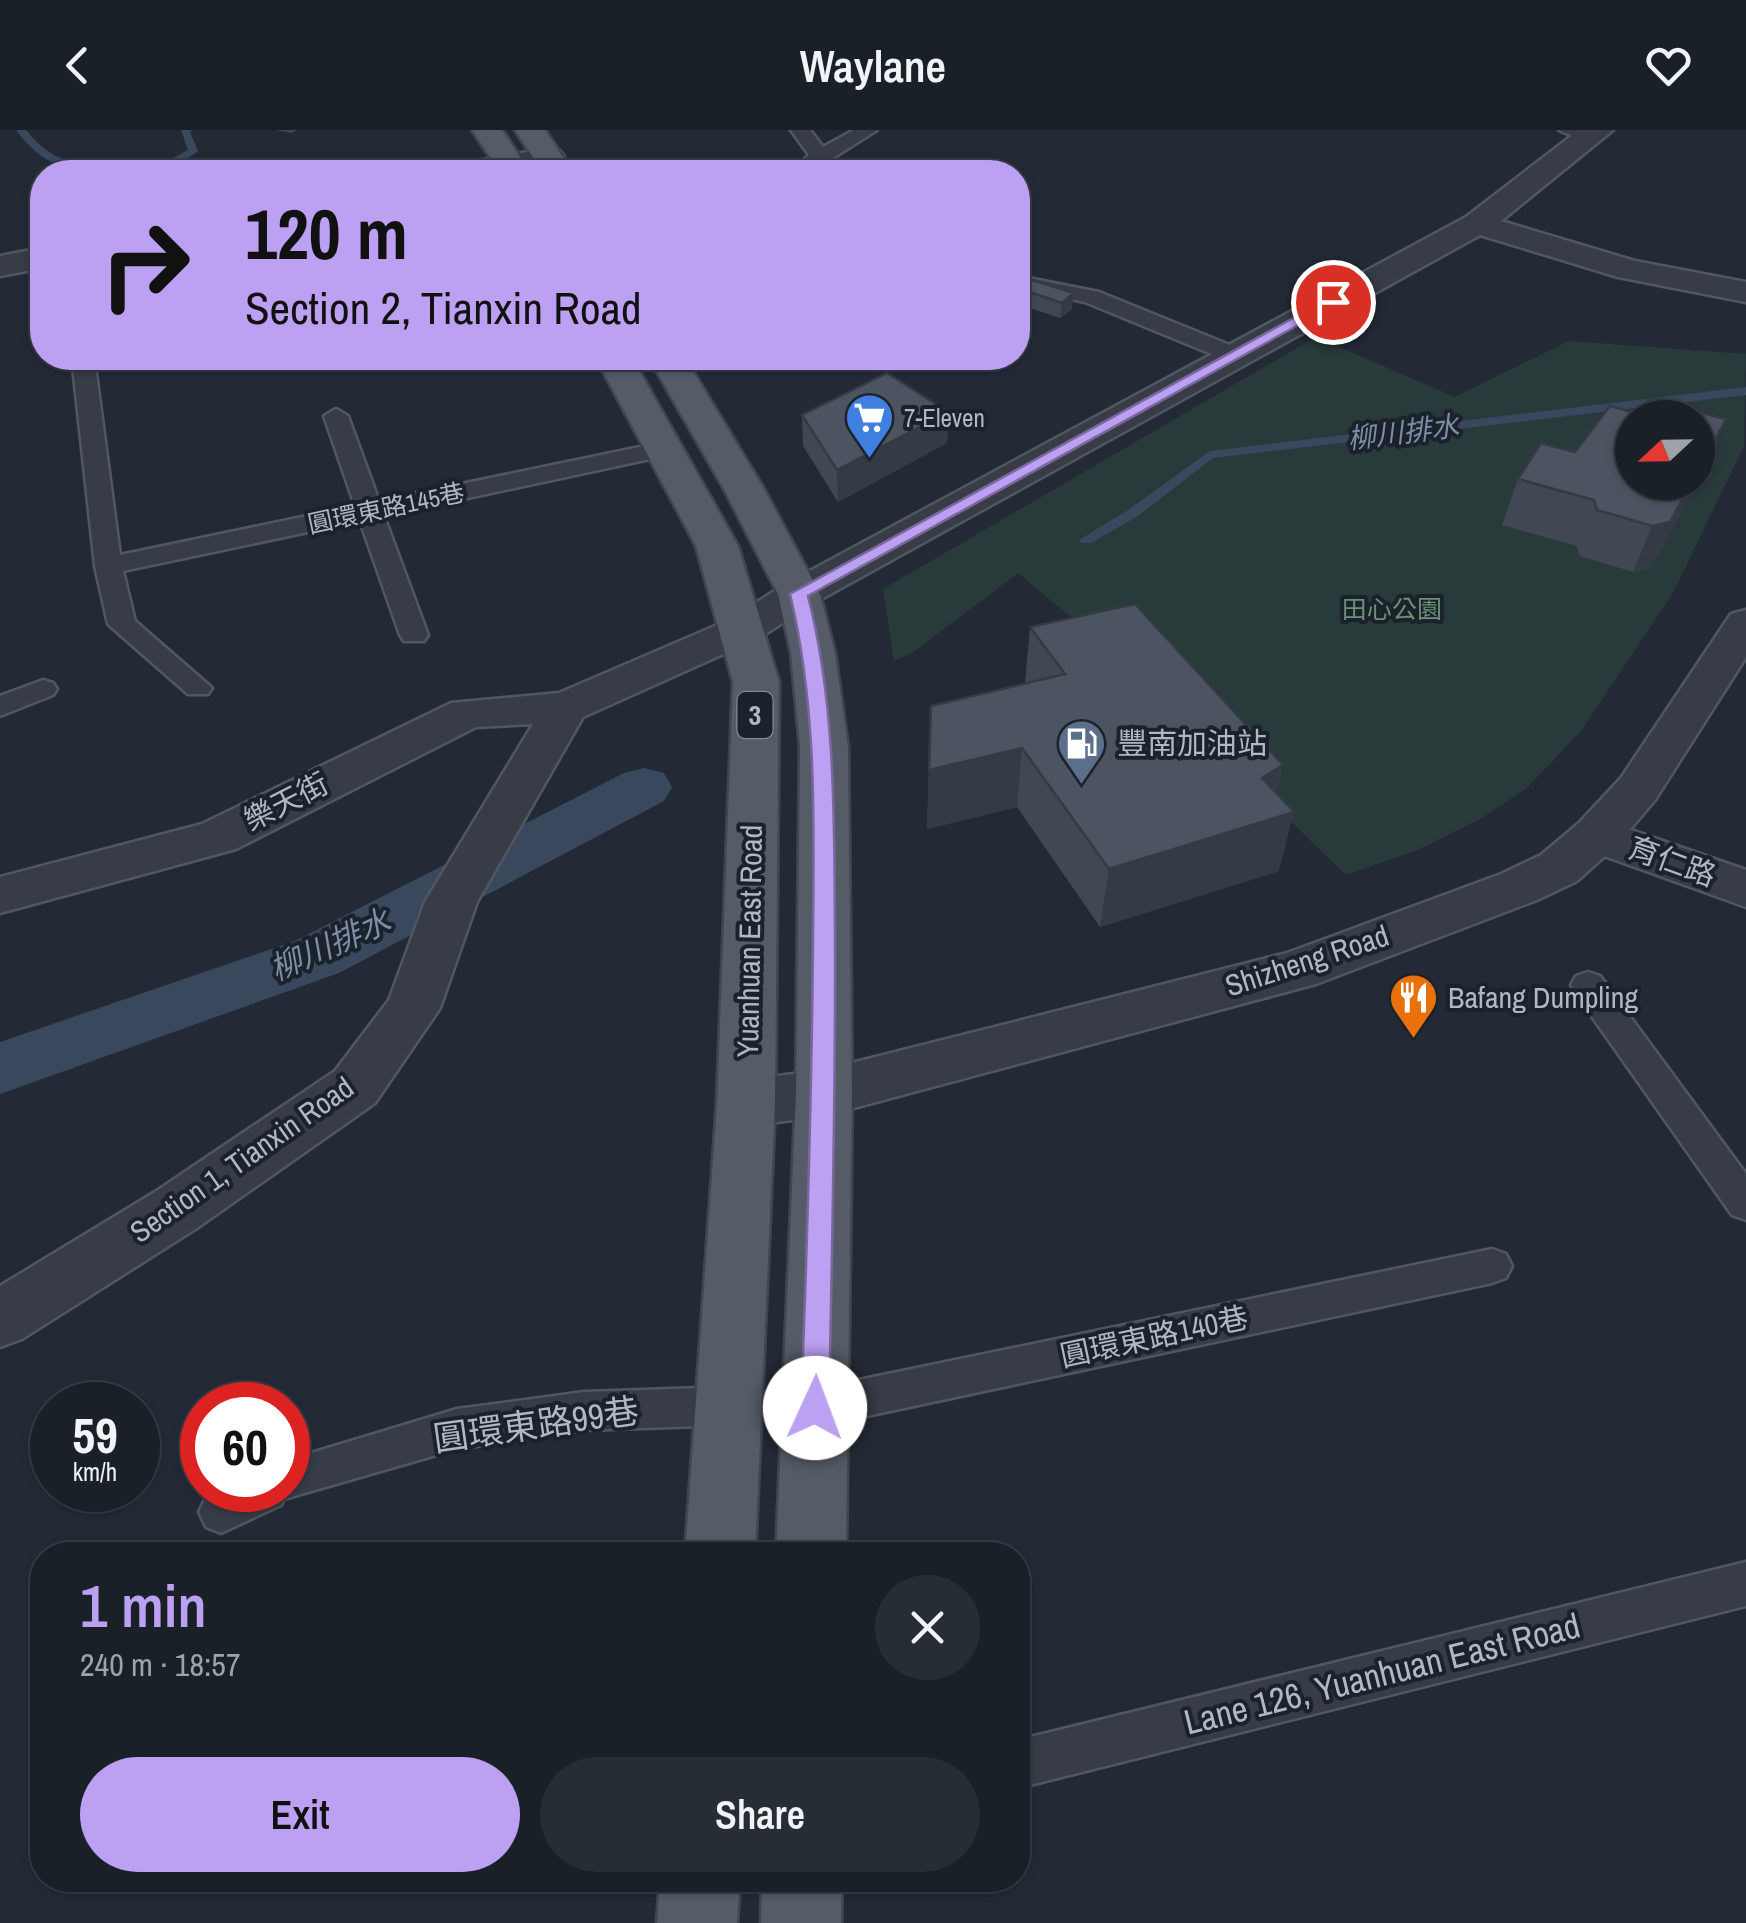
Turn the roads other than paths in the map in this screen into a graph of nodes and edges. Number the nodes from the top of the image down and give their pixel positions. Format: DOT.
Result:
graph roads {
  1 [pos="487,130"];
  2 [pos="530,130"];
  3 [pos="800,130"];
  4 [pos="868,130"];
  5 [pos="1585,132"];
  6 [pos="820,156"];
  7 [pos="507,160"];
  8 [pos="551,160"];
  9 [pos="815,160"];
  10 [pos="1476,224"];
  11 [pos="30,260"];
  12 [pos="0,266"];
  13 [pos="1030,284"];
  14 [pos="1746,292"];
  15 [pos="1234,356"];
  16 [pos="84,370"];
  17 [pos="621,370"];
  18 [pos="674,370"];
  19 [pos="336,416"];
  20 [pos="664,449"];
  21 [pos="370,512"];
  22 [pos="108,566"];
  23 [pos="798,594"];
  24 [pos="1746,623"];
  25 [pos="744,630"];
  26 [pos="414,635"];
  27 [pos="198,688"];
  28 [pos="43,689"];
  29 [pos="566,707"];
  30 [pos="0,708"];
  31 [pos="1598,835"];
  32 [pos="1746,890"];
  33 [pos="0,894"];
  34 [pos="1588,985"];
  35 [pos="824,1093"];
  36 [pos="746,1103"];
  37 [pos="1746,1204"];
  38 [pos="1492,1266"];
  39 [pos="0,1319"];
  40 [pos="730,1406"];
  41 [pos="815,1408"];
  42 [pos="310,1473"];
  43 [pos="721,1542"];
  44 [pos="811,1542"];
  45 [pos="1746,1584"];
  46 [pos="1030,1761"];
  47 [pos="699,1892"];
  48 [pos="802,1892"];
  49 [pos="697,1923"];
  50 [pos="801,1923"];
  1 -- 7 [label="main road"];
  2 -- 8 [label="main road"];
  3 -- 6 [label="lane"];
  4 -- 6 [label="lane"];
  5 -- 10 [label="street"];
  6 -- 9 [label="lane"];
  10 -- 14 [label="street"];
  10 -- 15 [label="street"];
  11 -- 12 [label="street"];
  13 -- 15 [label="lane"];
  15 -- 23 [label="street"];
  16 -- 22 [label="lane"];
  17 -- 20 [label="main road, Yuanhuan East Road / 3"];
  18 -- 23 [label="main road, 3"];
  19 -- 21 [label="lane"];
  20 -- 21 [label="lane, 圓環東路145巷"];
  20 -- 25 [label="main road, Yuanhuan East Road / 3"];
  21 -- 22 [label="lane, 圓環東路145巷"];
  21 -- 26 [label="lane"];
  22 -- 27 [label="lane"];
  23 -- 25 [label="street"];
  23 -- 35 [label="main road, 3"];
  24 -- 31 [label="street, Shizheng Road"];
  25 -- 29 [label="street"];
  25 -- 36 [label="main road, Yuanhuan East Road / 3"];
  28 -- 30 [label="lane"];
  29 -- 33 [label="street, 樂天街"];
  29 -- 39 [label="street, Section 1, Tianxin Road"];
  31 -- 32 [label="street, 育仁路"];
  31 -- 35 [label="street, Shizheng Road"];
  34 -- 37 [label="lane"];
  35 -- 36 [label="street, Shizheng Road"];
  35 -- 41 [label="main road, 3"];
  36 -- 40 [label="main road, Yuanhuan East Road / 3"];
  38 -- 41 [label="lane, 圓環東路140巷"];
  40 -- 42 [label="lane, 圓環東路99巷"];
  40 -- 43 [label="main road, Yuanhuan East Road / 3"];
  41 -- 44 [label="main road, 3"];
  45 -- 46 [label="lane, Lane 126, Yuanhuan East Road"];
  47 -- 49 [label="main road"];
  48 -- 50 [label="main road"];
}
